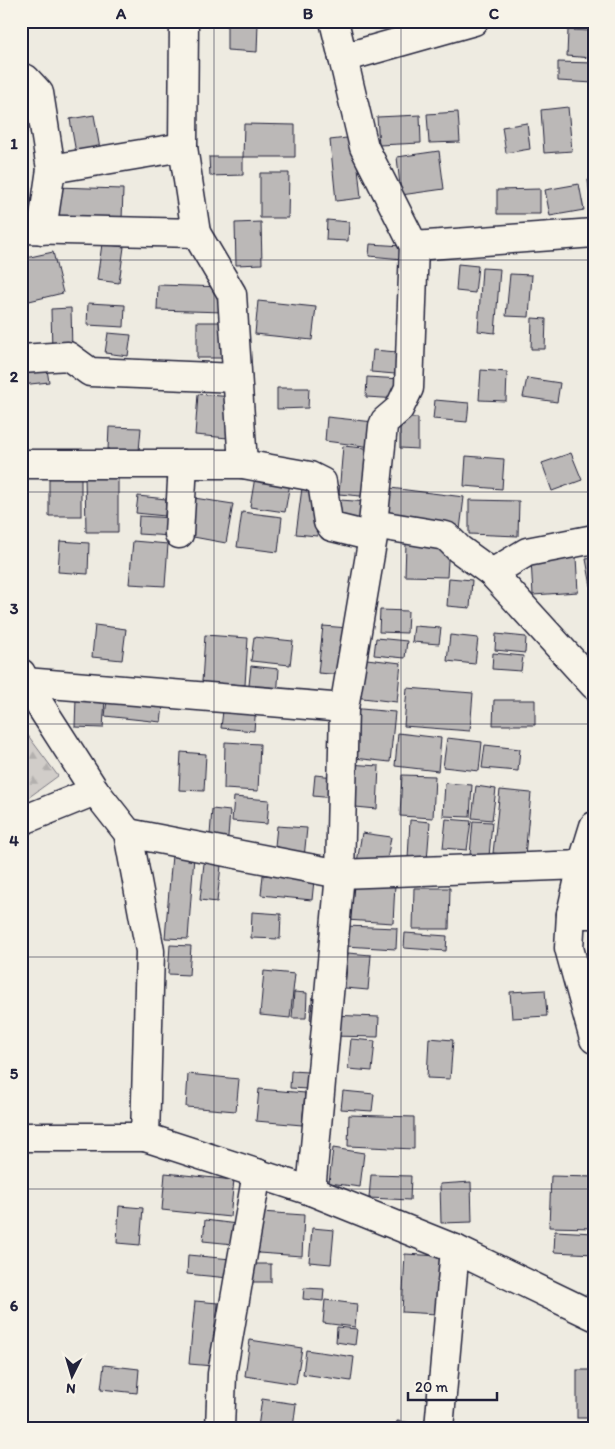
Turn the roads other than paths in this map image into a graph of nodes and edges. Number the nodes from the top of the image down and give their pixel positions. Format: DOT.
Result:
graph roads {
  1 [pos="184,21"];
  2 [pos="334,21"];
  3 [pos="474,21"];
  4 [pos="343,58"];
  5 [pos="21,79"];
  6 [pos="183,147"];
  7 [pos="51,169"];
  8 [pos="32,229"];
  9 [pos="196,233"];
  10 [pos="594,233"];
  11 [pos="414,246"];
  12 [pos="21,359"];
  13 [pos="237,378"];
  14 [pos="21,464"];
  15 [pos="183,464"];
  16 [pos="243,464"];
  17 [pos="373,530"];
  18 [pos="179,534"];
  19 [pos="594,539"];
  20 [pos="492,573"];
  21 [pos="23,677"];
  22 [pos="594,685"];
  23 [pos="344,708"];
  24 [pos="95,791"];
  25 [pos="21,821"];
  26 [pos="594,826"];
  27 [pos="128,833"];
  28 [pos="582,865"];
  29 [pos="340,874"];
  30 [pos="582,914"];
  31 [pos="594,1039"];
  32 [pos="21,1137"];
  33 [pos="145,1137"];
  34 [pos="256,1173"];
  35 [pos="311,1191"];
  36 [pos="455,1249"];
  37 [pos="594,1316"];
  38 [pos="220,1428"];
  39 [pos="439,1428"];
  1 -- 6 [label="street"];
  2 -- 4 [label="street"];
  3 -- 4 [label="street"];
  4 -- 11 [label="street"];
  5 -- 7 [label="street"];
  6 -- 7 [label="street"];
  6 -- 9 [label="street"];
  7 -- 8 [label="street"];
  8 -- 9 [label="street"];
  9 -- 13 [label="street"];
  10 -- 11 [label="street"];
  11 -- 17 [label="street"];
  12 -- 13 [label="street"];
  13 -- 16 [label="street"];
  14 -- 15 [label="street"];
  15 -- 16 [label="street"];
  15 -- 18 [label="street"];
  16 -- 17 [label="street"];
  17 -- 20 [label="street"];
  17 -- 23 [label="street"];
  19 -- 20 [label="street"];
  20 -- 22 [label="street"];
  21 -- 23 [label="street"];
  21 -- 24 [label="street"];
  23 -- 29 [label="street"];
  24 -- 25 [label="street"];
  24 -- 27 [label="street"];
  26 -- 28 [label="street"];
  27 -- 29 [label="street"];
  27 -- 33 [label="street"];
  28 -- 29 [label="street"];
  28 -- 30 [label="street"];
  29 -- 35 [label="street"];
  30 -- 31 [label="street"];
  32 -- 33 [label="street"];
  33 -- 34 [label="street"];
  34 -- 35 [label="street"];
  34 -- 38 [label="street"];
  35 -- 36 [label="street"];
  36 -- 37 [label="street"];
  36 -- 39 [label="street"];
}
